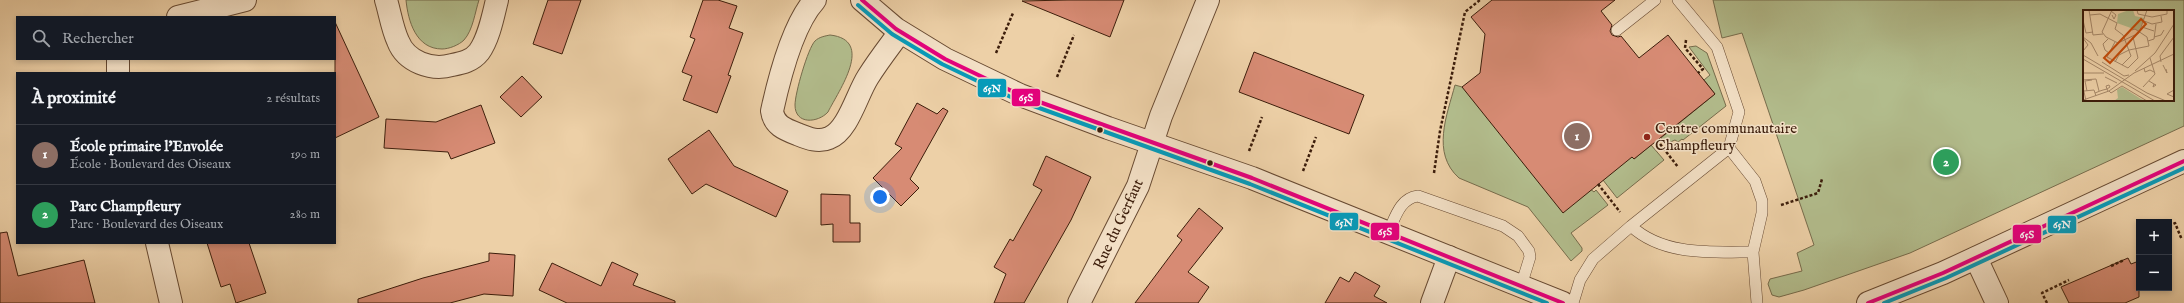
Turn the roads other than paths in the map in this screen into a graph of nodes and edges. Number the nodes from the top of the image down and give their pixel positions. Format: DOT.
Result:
graph roads {
  1 [pos="245,0"];
  2 [pos="386,0"];
  3 [pos="497,0"];
  4 [pos="815,0"];
  5 [pos="862,0"];
  6 [pos="1208,0"];
  7 [pos="1655,0"];
  8 [pos="1678,0"];
  9 [pos="182,16"];
  10 [pos="1616,30"];
  11 [pos="900,32"];
  12 [pos="118,60"];
  13 [pos="118,72"];
  14 [pos="1151,143"];
  15 [pos="1729,148"];
  16 [pos="2184,161"];
  17 [pos="1631,226"];
  18 [pos="1388,233"];
  19 [pos="157,244"];
  20 [pos="1753,252"];
  21 [pos="1450,257"];
  22 [pos="1976,258"];
  23 [pos="1521,286"];
  24 [pos="171,303"];
  25 [pos="1079,303"];
  26 [pos="1432,303"];
  27 [pos="1563,303"];
  28 [pos="1573,303"];
  29 [pos="1757,303"];
  30 [pos="1868,303"];
  31 [pos="1997,303"];
  1 -- 9 [label="street"];
  2 -- 3 [label="street"];
  4 -- 11 [label="street"];
  5 -- 11 [label="street"];
  6 -- 14 [label="street, Rue du Gerfaut"];
  7 -- 10 [label="lane"];
  8 -- 15 [label="lane"];
  11 -- 14 [label="street"];
  12 -- 13 [label="street"];
  14 -- 18 [label="street"];
  14 -- 25 [label="street, Rue du Gerfaut"];
  15 -- 17 [label="lane"];
  15 -- 20 [label="lane"];
  16 -- 22 [label="street"];
  17 -- 20 [label="lane"];
  17 -- 28 [label="lane"];
  18 -- 21 [label="street"];
  18 -- 23 [label="lane"];
  19 -- 24 [label="street"];
  20 -- 29 [label="lane"];
  21 -- 23 [label="street"];
  21 -- 26 [label="street"];
  22 -- 30 [label="street"];
  22 -- 31 [label="street"];
  23 -- 27 [label="street"];
}
